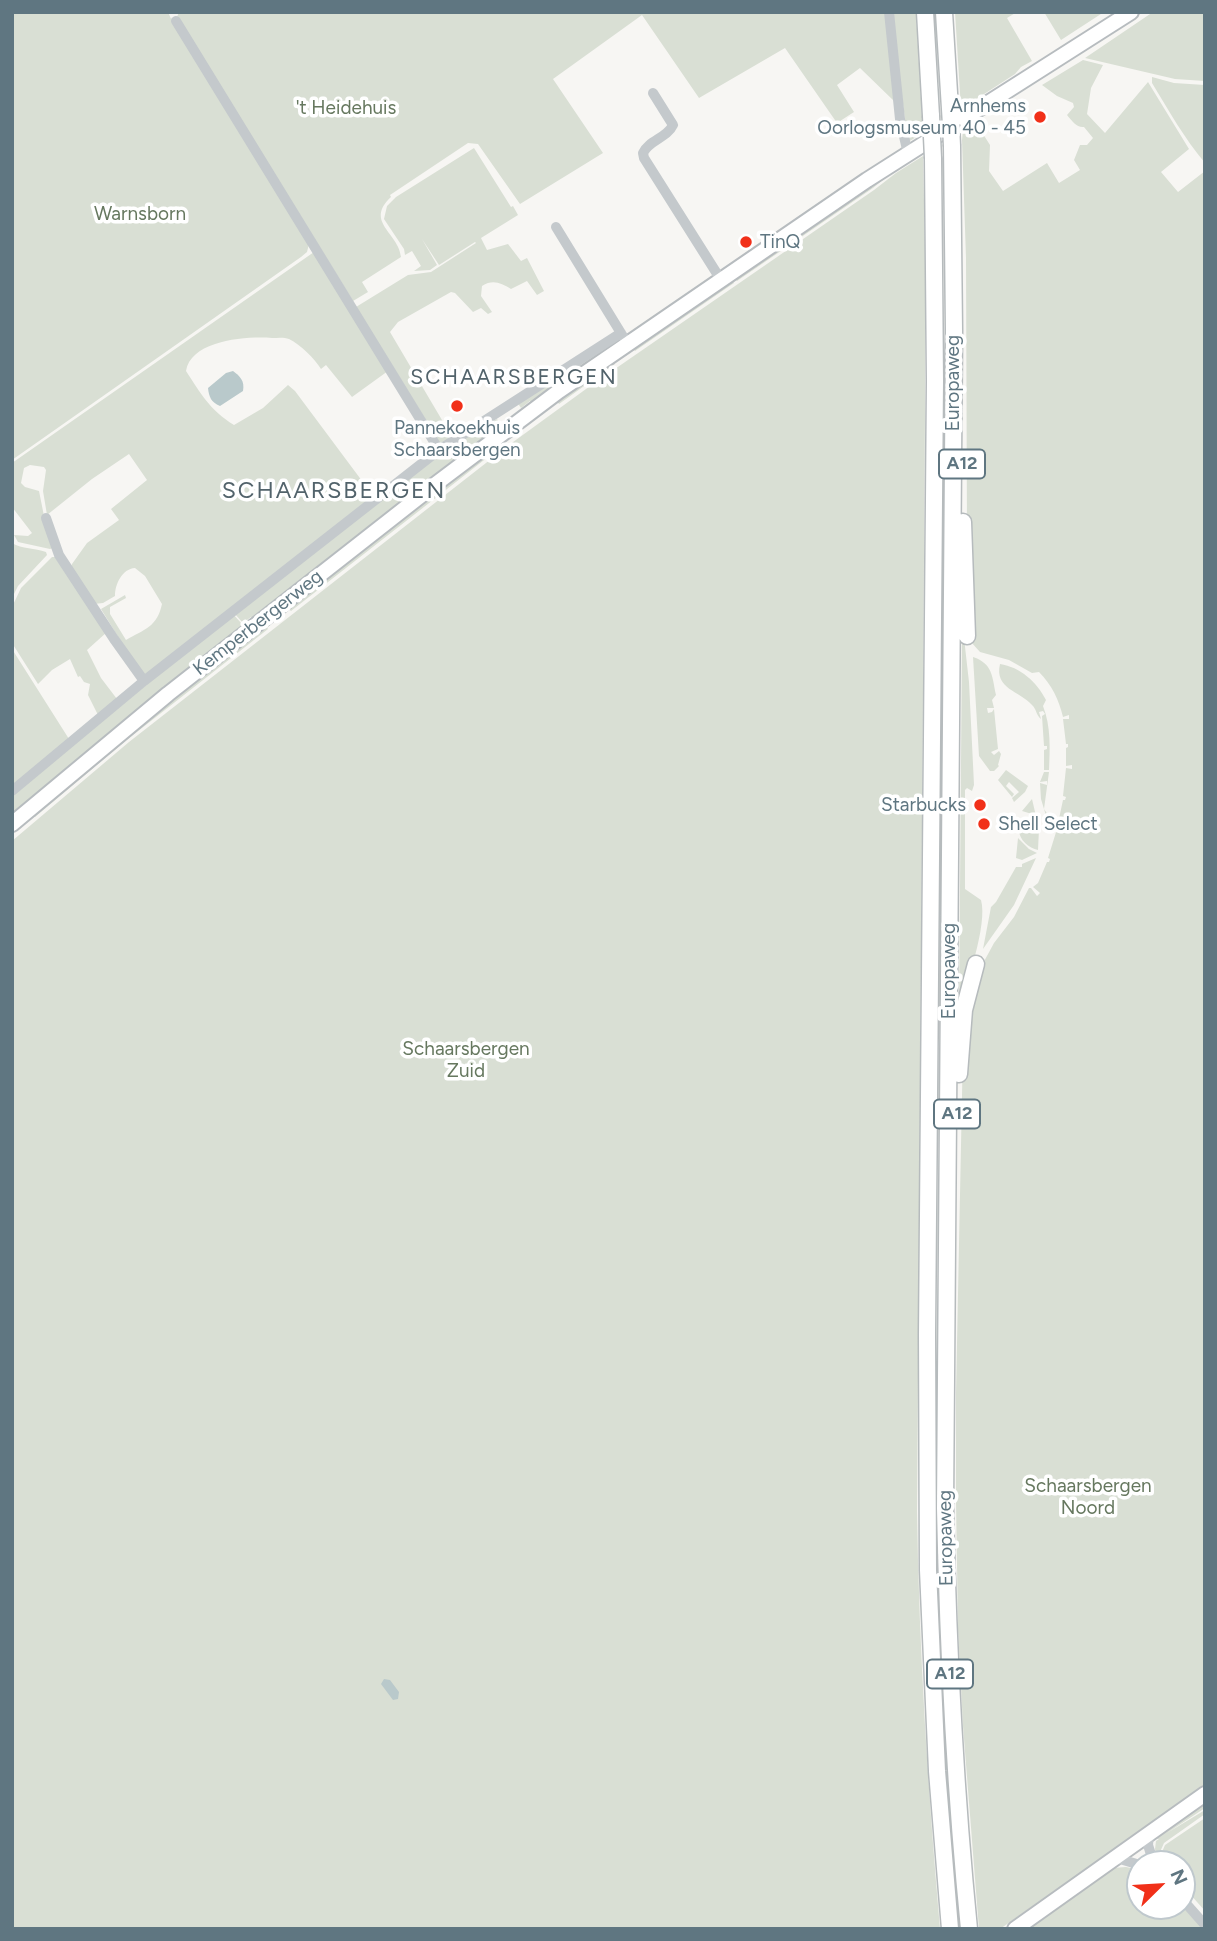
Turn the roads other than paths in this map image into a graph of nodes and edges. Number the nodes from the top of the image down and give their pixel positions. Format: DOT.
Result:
graph roads {
  1 [pos="889,12"];
  2 [pos="925,12"];
  3 [pos="944,12"];
  4 [pos="1131,12"];
  5 [pos="176,21"];
  6 [pos="653,93"];
  7 [pos="908,154"];
  8 [pos="556,227"];
  9 [pos="721,280"];
  10 [pos="954,331"];
  11 [pos="625,338"];
  12 [pos="497,412"];
  13 [pos="509,428"];
  14 [pos="439,450"];
  15 [pos="46,518"];
  16 [pos="967,636"];
  17 [pos="144,681"];
  18 [pos="12,791"];
  19 [pos="12,824"];
  20 [pos="976,964"];
  21 [pos="947,1265"];
  22 [pos="1205,1794"];
  23 [pos="1149,1834"];
  24 [pos="1150,1850"];
  25 [pos="1112,1860"];
  26 [pos="1126,1861"];
  27 [pos="950,1929"];
  28 [pos="969,1929"];
  29 [pos="1015,1929"];
  1 -- 7 [label="street"];
  2 -- 27 [label="highway, Europaweg / A12, bridge"];
  3 -- 10 [label="highway, Europaweg / A12, bridge"];
  4 -- 7 [label="main road, Kemperbergerweg"];
  5 -- 14 [label="street"];
  6 -- 9 [label="street"];
  7 -- 9 [label="main road, Kemperbergerweg"];
  8 -- 11 [label="street"];
  9 -- 11 [label="main road, Kemperbergerweg"];
  10 -- 16 [label="highway, A12"];
  10 -- 21 [label="highway, Europaweg / A12"];
  11 -- 12 [label="street, Kemperbergerweg"];
  11 -- 13 [label="main road, Kemperbergerweg"];
  12 -- 13 [label="street"];
  12 -- 14 [label="street, Kemperbergerweg"];
  13 -- 19 [label="main road, Kemperbergerweg"];
  14 -- 17 [label="street, Kemperbergerweg"];
  15 -- 17 [label="street"];
  17 -- 18 [label="street, Kemperbergerweg"];
  20 -- 21 [label="highway, A12"];
  21 -- 28 [label="highway, Europaweg / A12"];
  22 -- 23 [label="main road"];
  23 -- 24 [label="street"];
  23 -- 25 [label="main road"];
  25 -- 26 [label="street"];
  25 -- 29 [label="main road"];
}
